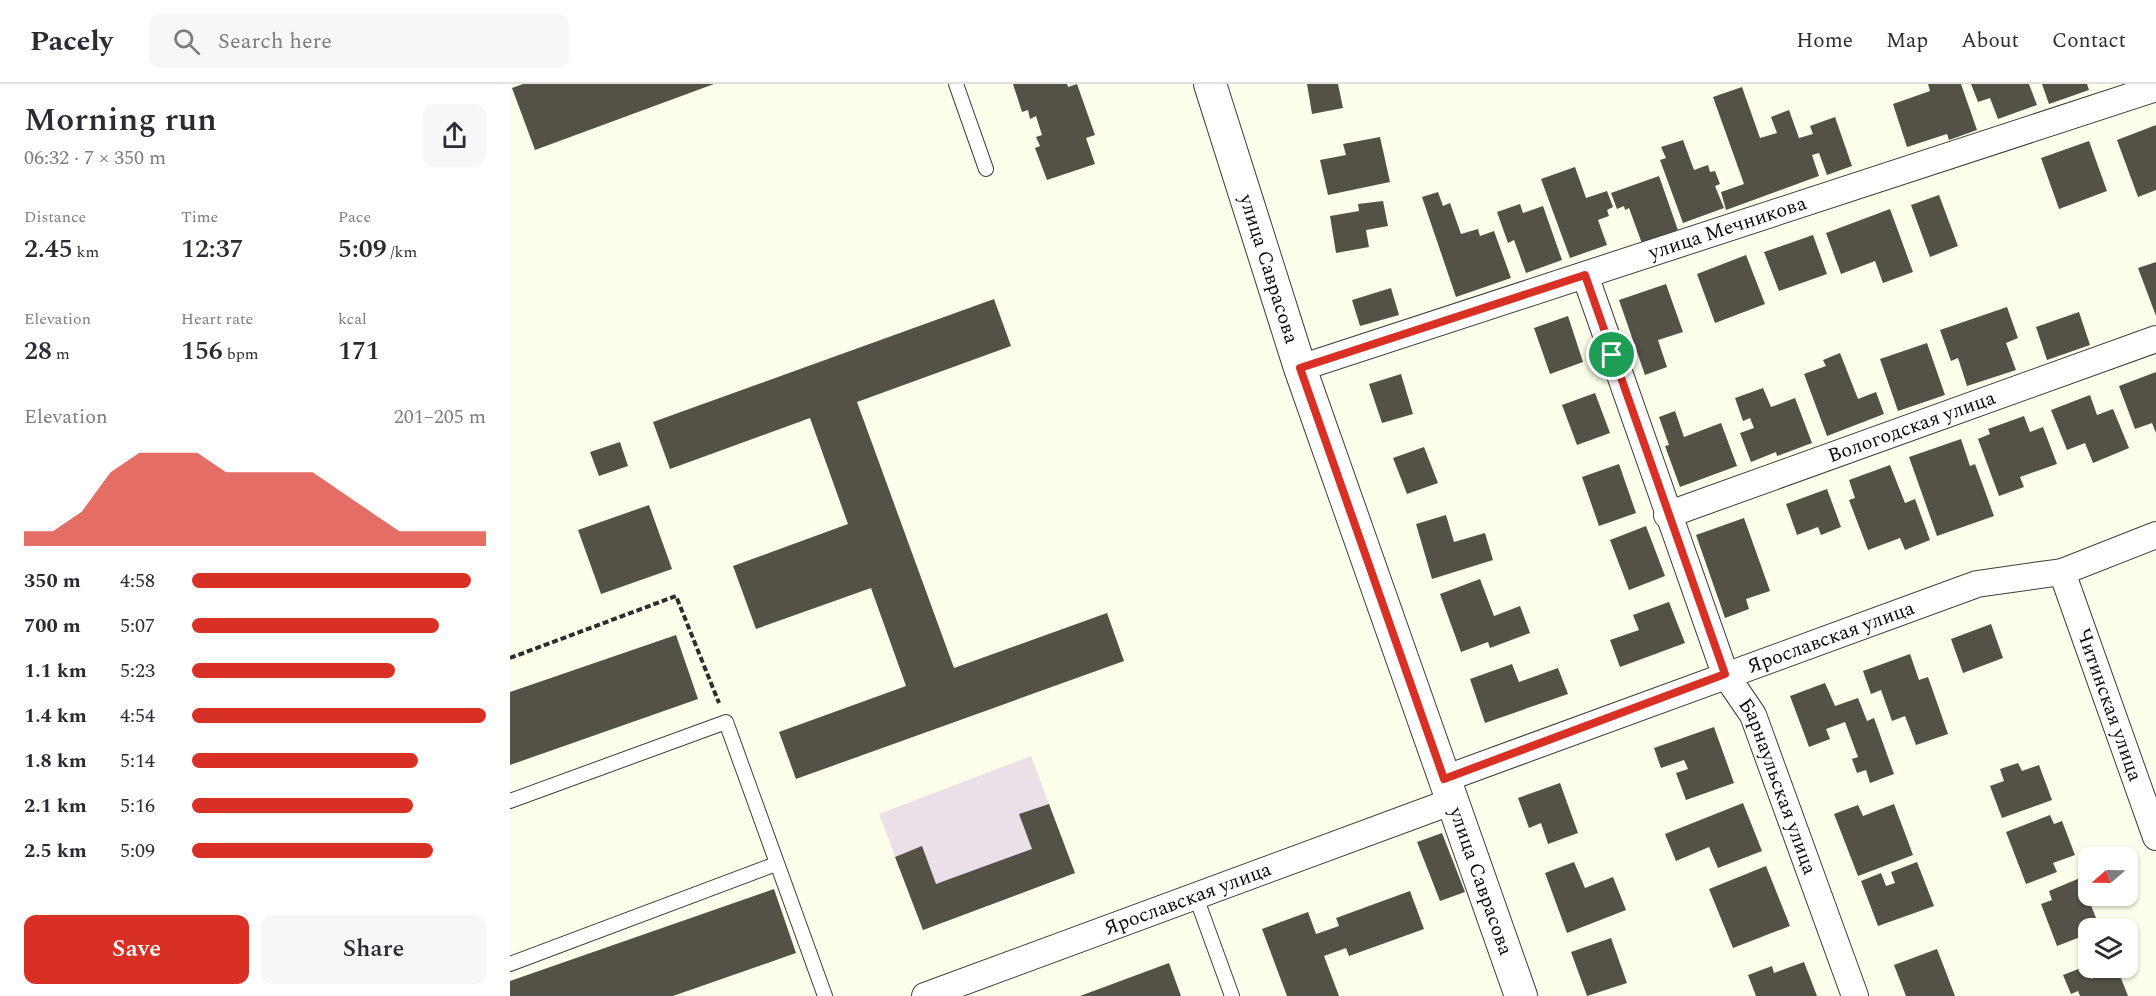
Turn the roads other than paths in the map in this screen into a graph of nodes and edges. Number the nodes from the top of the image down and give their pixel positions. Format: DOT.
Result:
graph roads {
  1 [pos="956,84"];
  2 [pos="1210,84"];
  3 [pos="2156,88"];
  4 [pos="986,169"];
  5 [pos="1585,275"];
  6 [pos="2156,339"];
  7 [pos="1300,368"];
  8 [pos="1667,515"];
  9 [pos="2156,536"];
  10 [pos="2062,572"];
  11 [pos="1725,674"];
  12 [pos="1448,790"];
  13 [pos="510,801"];
  14 [pos="2156,837"];
  15 [pos="776,864"];
  16 [pos="1196,897"];
  17 [pos="510,964"];
  18 [pos="825,996"];
  19 [pos="925,996"];
  20 [pos="1232,996"];
  21 [pos="1521,996"];
  22 [pos="1855,996"];
  1 -- 4 [label="lane"];
  2 -- 7 [label="street, улица Саврасова"];
  3 -- 5 [label="street, улица Мечникова"];
  5 -- 7 [label="street, улица Мечникова"];
  5 -- 8 [label="street, Барнаульская улица"];
  6 -- 8 [label="street, Вологодская улица"];
  7 -- 12 [label="street, улица Саврасова"];
  8 -- 11 [label="street, Барнаульская улица"];
  9 -- 10 [label="street, Ярославская улица"];
  10 -- 11 [label="street, Ярославская улица"];
  10 -- 14 [label="street, Читинская улица"];
  11 -- 12 [label="street, Ярославская улица"];
  11 -- 22 [label="street, Барнаульская улица"];
  12 -- 16 [label="street, Ярославская улица"];
  12 -- 21 [label="street, улица Саврасова"];
  13 -- 15 [label="lane"];
  15 -- 17 [label="lane"];
  15 -- 18 [label="lane"];
  16 -- 19 [label="street, Ярославская улица"];
  16 -- 20 [label="lane"];
}
